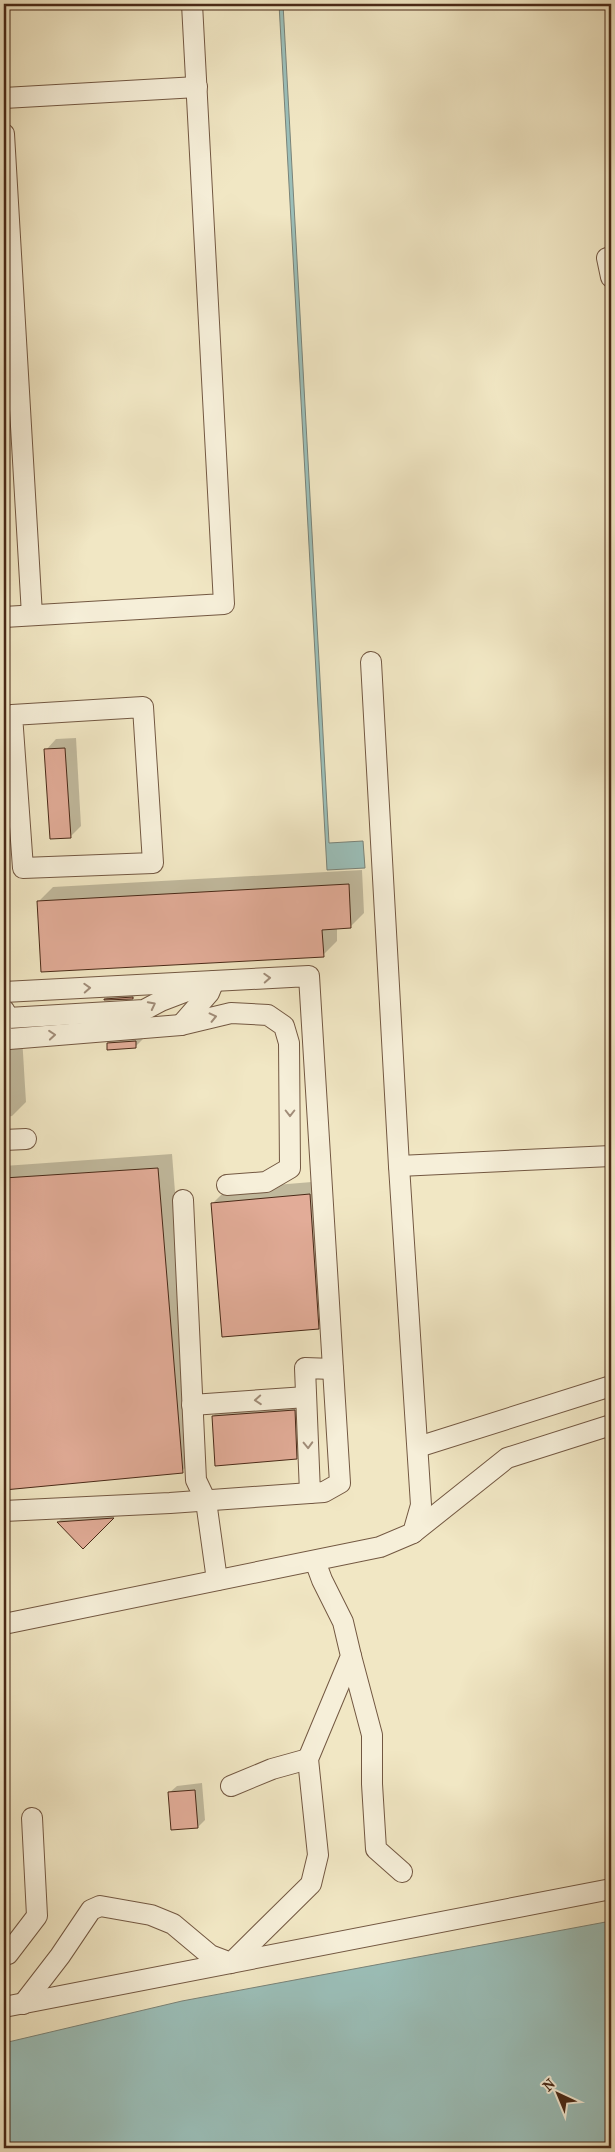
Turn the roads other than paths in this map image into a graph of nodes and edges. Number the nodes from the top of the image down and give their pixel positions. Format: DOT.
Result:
graph roads {
  1 [pos="192,4"];
  2 [pos="197,87"];
  3 [pos="4,98"];
  4 [pos="4,134"];
  5 [pos="32,615"];
  6 [pos="4,617"];
  7 [pos="371,662"];
  8 [pos="10,785"];
  9 [pos="214,981"];
  10 [pos="4,992"];
  11 [pos="4,1010"];
  12 [pos="181,1025"];
  13 [pos="4,1036"];
  14 [pos="26,1139"];
  15 [pos="4,1140"];
  16 [pos="611,1156"];
  17 [pos="399,1166"];
  18 [pos="227,1185"];
  19 [pos="182,1200"];
  20 [pos="333,1369"];
  21 [pos="611,1386"];
  22 [pos="306,1397"];
  23 [pos="192,1405"];
  24 [pos="611,1425"];
  25 [pos="418,1447"];
  26 [pos="310,1493"];
  27 [pos="206,1501"];
  28 [pos="4,1511"];
  29 [pos="413,1533"];
  30 [pos="315,1561"];
  31 [pos="217,1580"];
  32 [pos="4,1624"];
  33 [pos="351,1656"];
  34 [pos="308,1759"];
  35 [pos="231,1786"];
  36 [pos="32,1818"];
  37 [pos="402,1872"];
  38 [pos="611,1889"];
  39 [pos="4,1954"];
  40 [pos="232,1963"];
  41 [pos="13,2005"];
  1 -- 2 [label="street"];
  2 -- 3 [label="street"];
  2 -- 5 [label="street"];
  4 -- 5 [label="street"];
  5 -- 6 [label="street"];
  7 -- 17 [label="street"];
  8 -- 8 [label="street"];
  10 -- 9 [label="street, one-way"];
  11 -- 9 [label="street, one-way"];
  9 -- 12 [label="street"];
  9 -- 20 [label="street, one-way"];
  13 -- 12 [label="street, one-way"];
  12 -- 18 [label="street, one-way"];
  14 -- 15 [label="street"];
  16 -- 17 [label="street"];
  17 -- 25 [label="street"];
  19 -- 23 [label="street"];
  20 -- 22 [label="street"];
  20 -- 26 [label="street"];
  21 -- 25 [label="street"];
  22 -- 23 [label="street, one-way"];
  22 -- 26 [label="street, one-way"];
  23 -- 27 [label="street"];
  24 -- 29 [label="street"];
  25 -- 29 [label="street"];
  26 -- 27 [label="street"];
  27 -- 28 [label="street"];
  27 -- 31 [label="street"];
  29 -- 30 [label="street"];
  30 -- 31 [label="street"];
  30 -- 33 [label="street"];
  31 -- 32 [label="street"];
  33 -- 34 [label="street"];
  33 -- 37 [label="street"];
  34 -- 35 [label="street"];
  34 -- 40 [label="street"];
  36 -- 39 [label="street"];
  38 -- 40 [label="street"];
  40 -- 41 [label="street"];
  40 -- 41 [label="street"];
}
